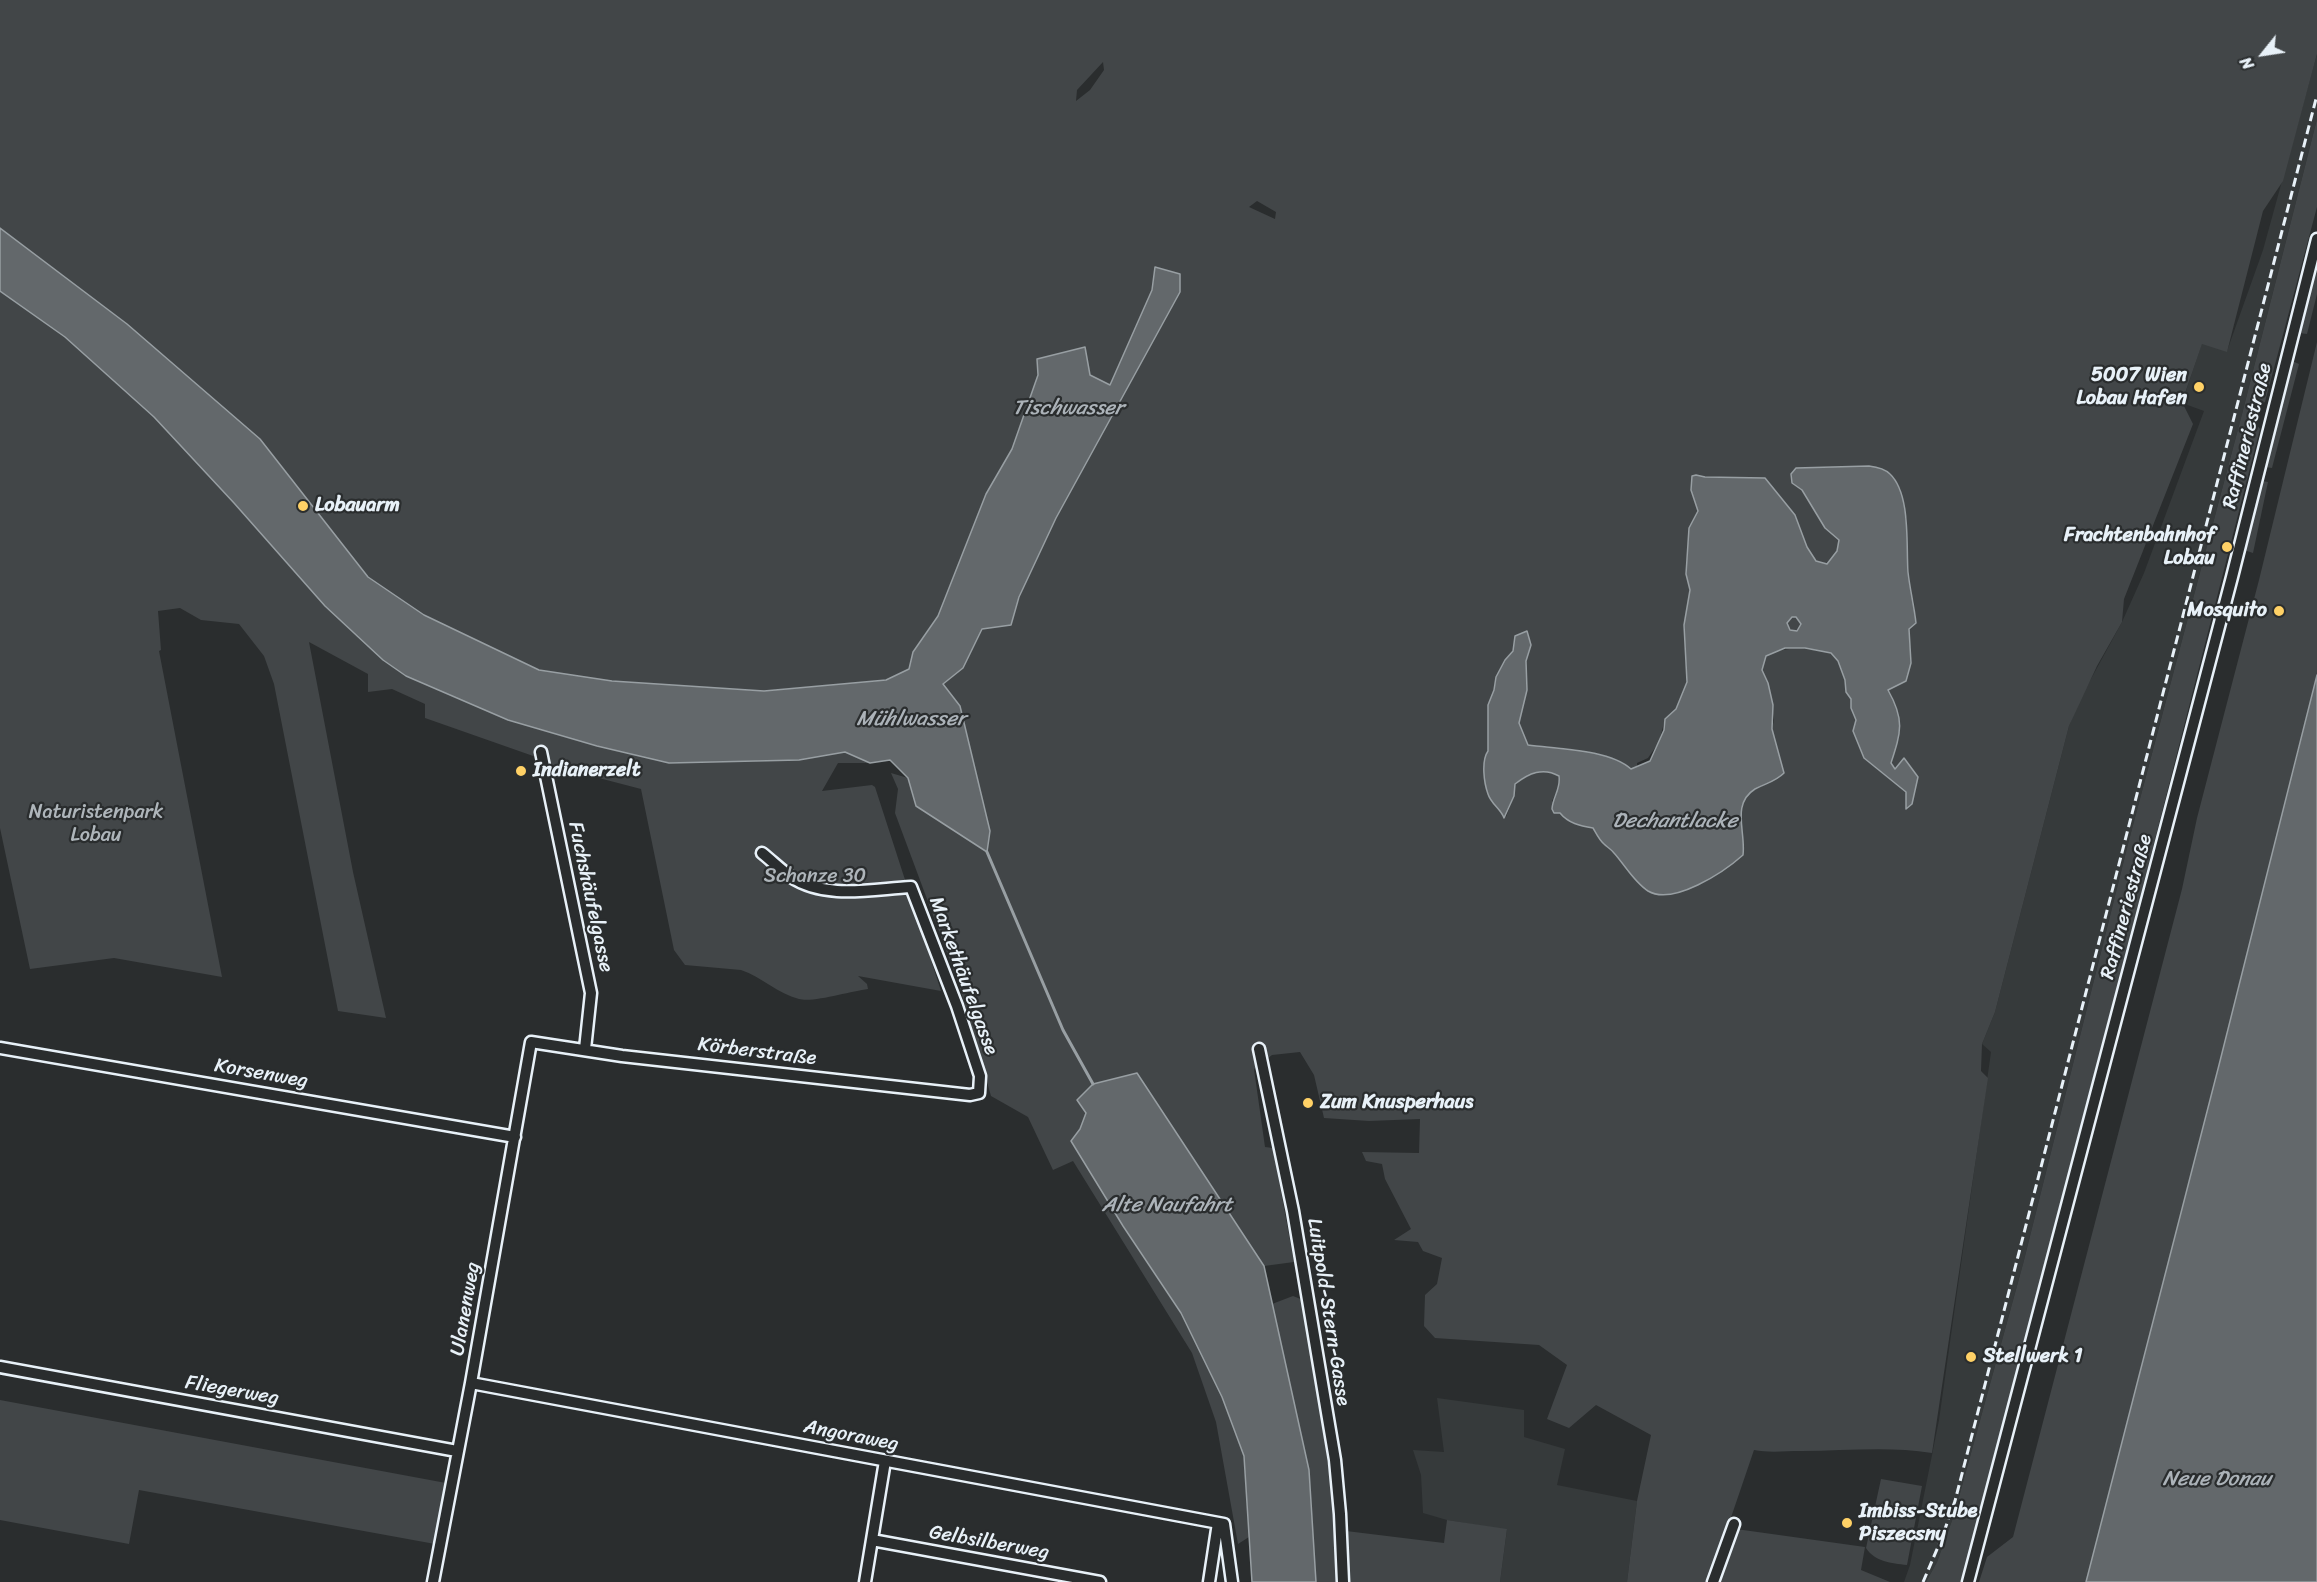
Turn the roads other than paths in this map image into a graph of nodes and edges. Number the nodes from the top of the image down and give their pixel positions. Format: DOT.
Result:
graph roads {
  1 [pos="2317,239"];
  2 [pos="542,752"];
  3 [pos="762,854"];
  4 [pos="531,1042"];
  5 [pos="0,1048"];
  6 [pos="585,1049"];
  7 [pos="1259,1049"];
  8 [pos="979,1093"];
  9 [pos="515,1137"];
  10 [pos="0,1367"];
  11 [pos="471,1383"];
  12 [pos="457,1451"];
  13 [pos="885,1461"];
  14 [pos="1221,1524"];
  15 [pos="1734,1524"];
  16 [pos="872,1540"];
  17 [pos="433,1582"];
  18 [pos="865,1582"];
  19 [pos="1100,1582"];
  20 [pos="1209,1582"];
  21 [pos="1232,1582"];
  22 [pos="1344,1582"];
  23 [pos="1713,1582"];
  24 [pos="1968,1582"];
  1 -- 24 [label="street, Raffineriestraße"];
  2 -- 6 [label="street, Fuchshäufelgasse"];
  3 -- 8 [label="street, Markethäufelgasse"];
  4 -- 6 [label="street, Körberstraße"];
  4 -- 9 [label="street, Ulanenweg"];
  5 -- 9 [label="street, Korsenweg"];
  6 -- 8 [label="street, Körberstraße"];
  7 -- 22 [label="street, Luitpold-Stern-Gasse"];
  9 -- 11 [label="street, Ulanenweg"];
  10 -- 12 [label="street, Fliegerweg"];
  11 -- 12 [label="street, Ulanenweg"];
  11 -- 13 [label="street, Angoraweg"];
  12 -- 17 [label="street, Ulanenweg"];
  13 -- 14 [label="street, Angoraweg"];
  13 -- 16 [label="street"];
  14 -- 20 [label="street"];
  14 -- 21 [label="street"];
  15 -- 23 [label="street"];
  16 -- 18 [label="street"];
  16 -- 19 [label="street, Gelbsilberweg"];
}
